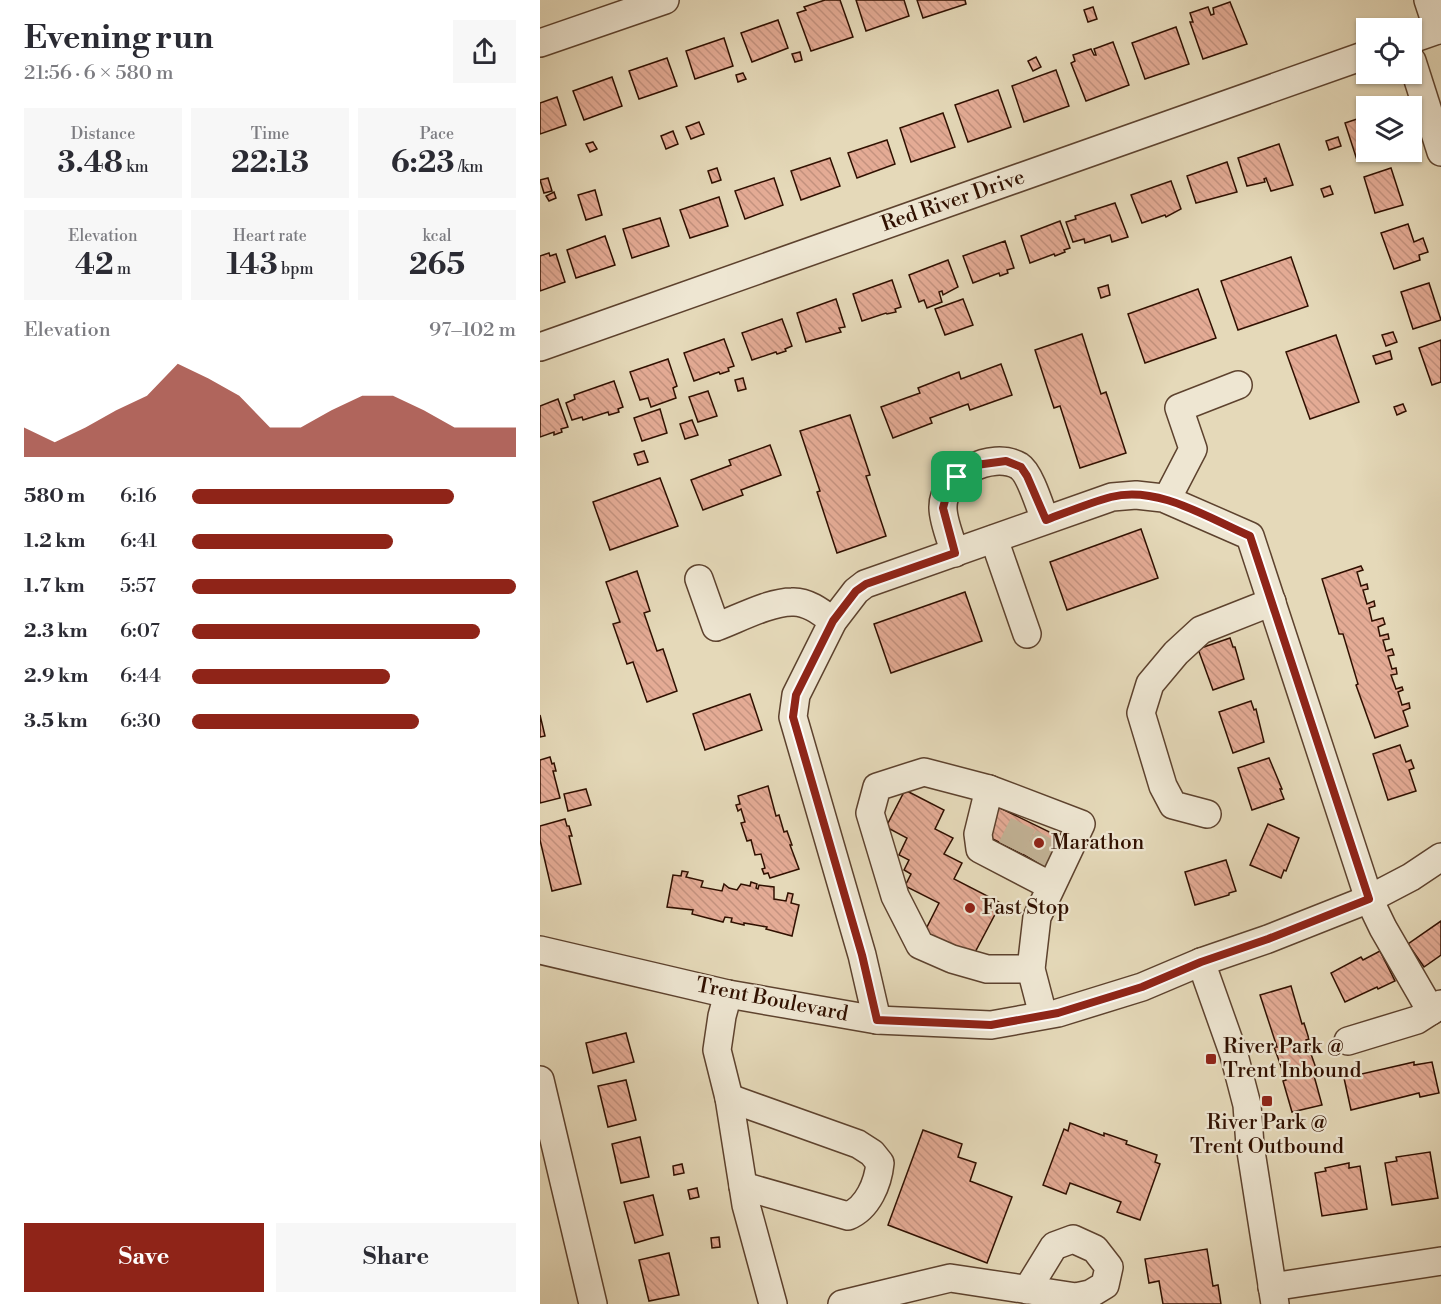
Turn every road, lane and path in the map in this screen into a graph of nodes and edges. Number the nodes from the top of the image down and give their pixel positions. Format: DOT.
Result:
graph roads {
  1 [pos="664,0"];
  2 [pos="1428,0"];
  3 [pos="1440,29"];
  4 [pos="1422,35"];
  5 [pos="540,43"];
  6 [pos="1356,59"];
  7 [pos="1419,84"];
  8 [pos="1441,152"];
  9 [pos="540,347"];
  10 [pos="1238,385"];
  11 [pos="1167,499"];
  12 [pos="1046,520"];
  13 [pos="994,538"];
  14 [pos="955,553"];
  15 [pos="699,579"];
  16 [pos="1272,602"];
  17 [pos="833,621"];
  18 [pos="1027,634"];
  19 [pos="989,789"];
  20 [pos="1207,814"];
  21 [pos="1441,856"];
  22 [pos="1051,886"];
  23 [pos="1369,899"];
  24 [pos="540,950"];
  25 [pos="1201,962"];
  26 [pos="1031,969"];
  27 [pos="728,994"];
  28 [pos="1436,1007"];
  29 [pos="1043,1015"];
  30 [pos="877,1020"];
  31 [pos="1348,1041"];
  32 [pos="540,1080"];
  33 [pos="729,1098"];
  34 [pos="743,1186"];
  35 [pos="1441,1261"];
  36 [pos="1027,1290"];
  37 [pos="1274,1296"];
  38 [pos="593,1304"];
  39 [pos="773,1304"];
  40 [pos="842,1304"];
  1 -- 5 [label="street"];
  2 -- 3 [label="street"];
  3 -- 4 [label="street"];
  6 -- 9 [label="street, Red River Drive"];
  7 -- 8 [label="street"];
  10 -- 11 [label="street"];
  11 -- 12 [label="street"];
  11 -- 16 [label="street"];
  12 -- 13 [label="street"];
  12 -- 14 [label="street"];
  13 -- 14 [label="street"];
  13 -- 18 [label="street"];
  14 -- 17 [label="street"];
  15 -- 17 [label="street"];
  16 -- 20 [label="street"];
  16 -- 23 [label="street"];
  17 -- 30 [label="street"];
  19 -- 22 [label="street"];
  19 -- 22 [label="street"];
  19 -- 26 [label="street"];
  21 -- 23 [label="street, Trent Boulevard"];
  22 -- 26 [label="street"];
  23 -- 25 [label="street, Trent Boulevard"];
  23 -- 28 [label="street"];
  24 -- 27 [label="street, Trent Boulevard"];
  25 -- 29 [label="street, Trent Boulevard"];
  25 -- 37 [label="street"];
  26 -- 29 [label="street"];
  27 -- 30 [label="street, Trent Boulevard"];
  27 -- 33 [label="street"];
  28 -- 31 [label="street"];
  29 -- 30 [label="street, Trent Boulevard"];
  32 -- 38 [label="street"];
  33 -- 34 [label="street"];
  33 -- 34 [label="street"];
  34 -- 39 [label="street"];
  35 -- 37 [label="street"];
  36 -- 40 [label="street"];
}
